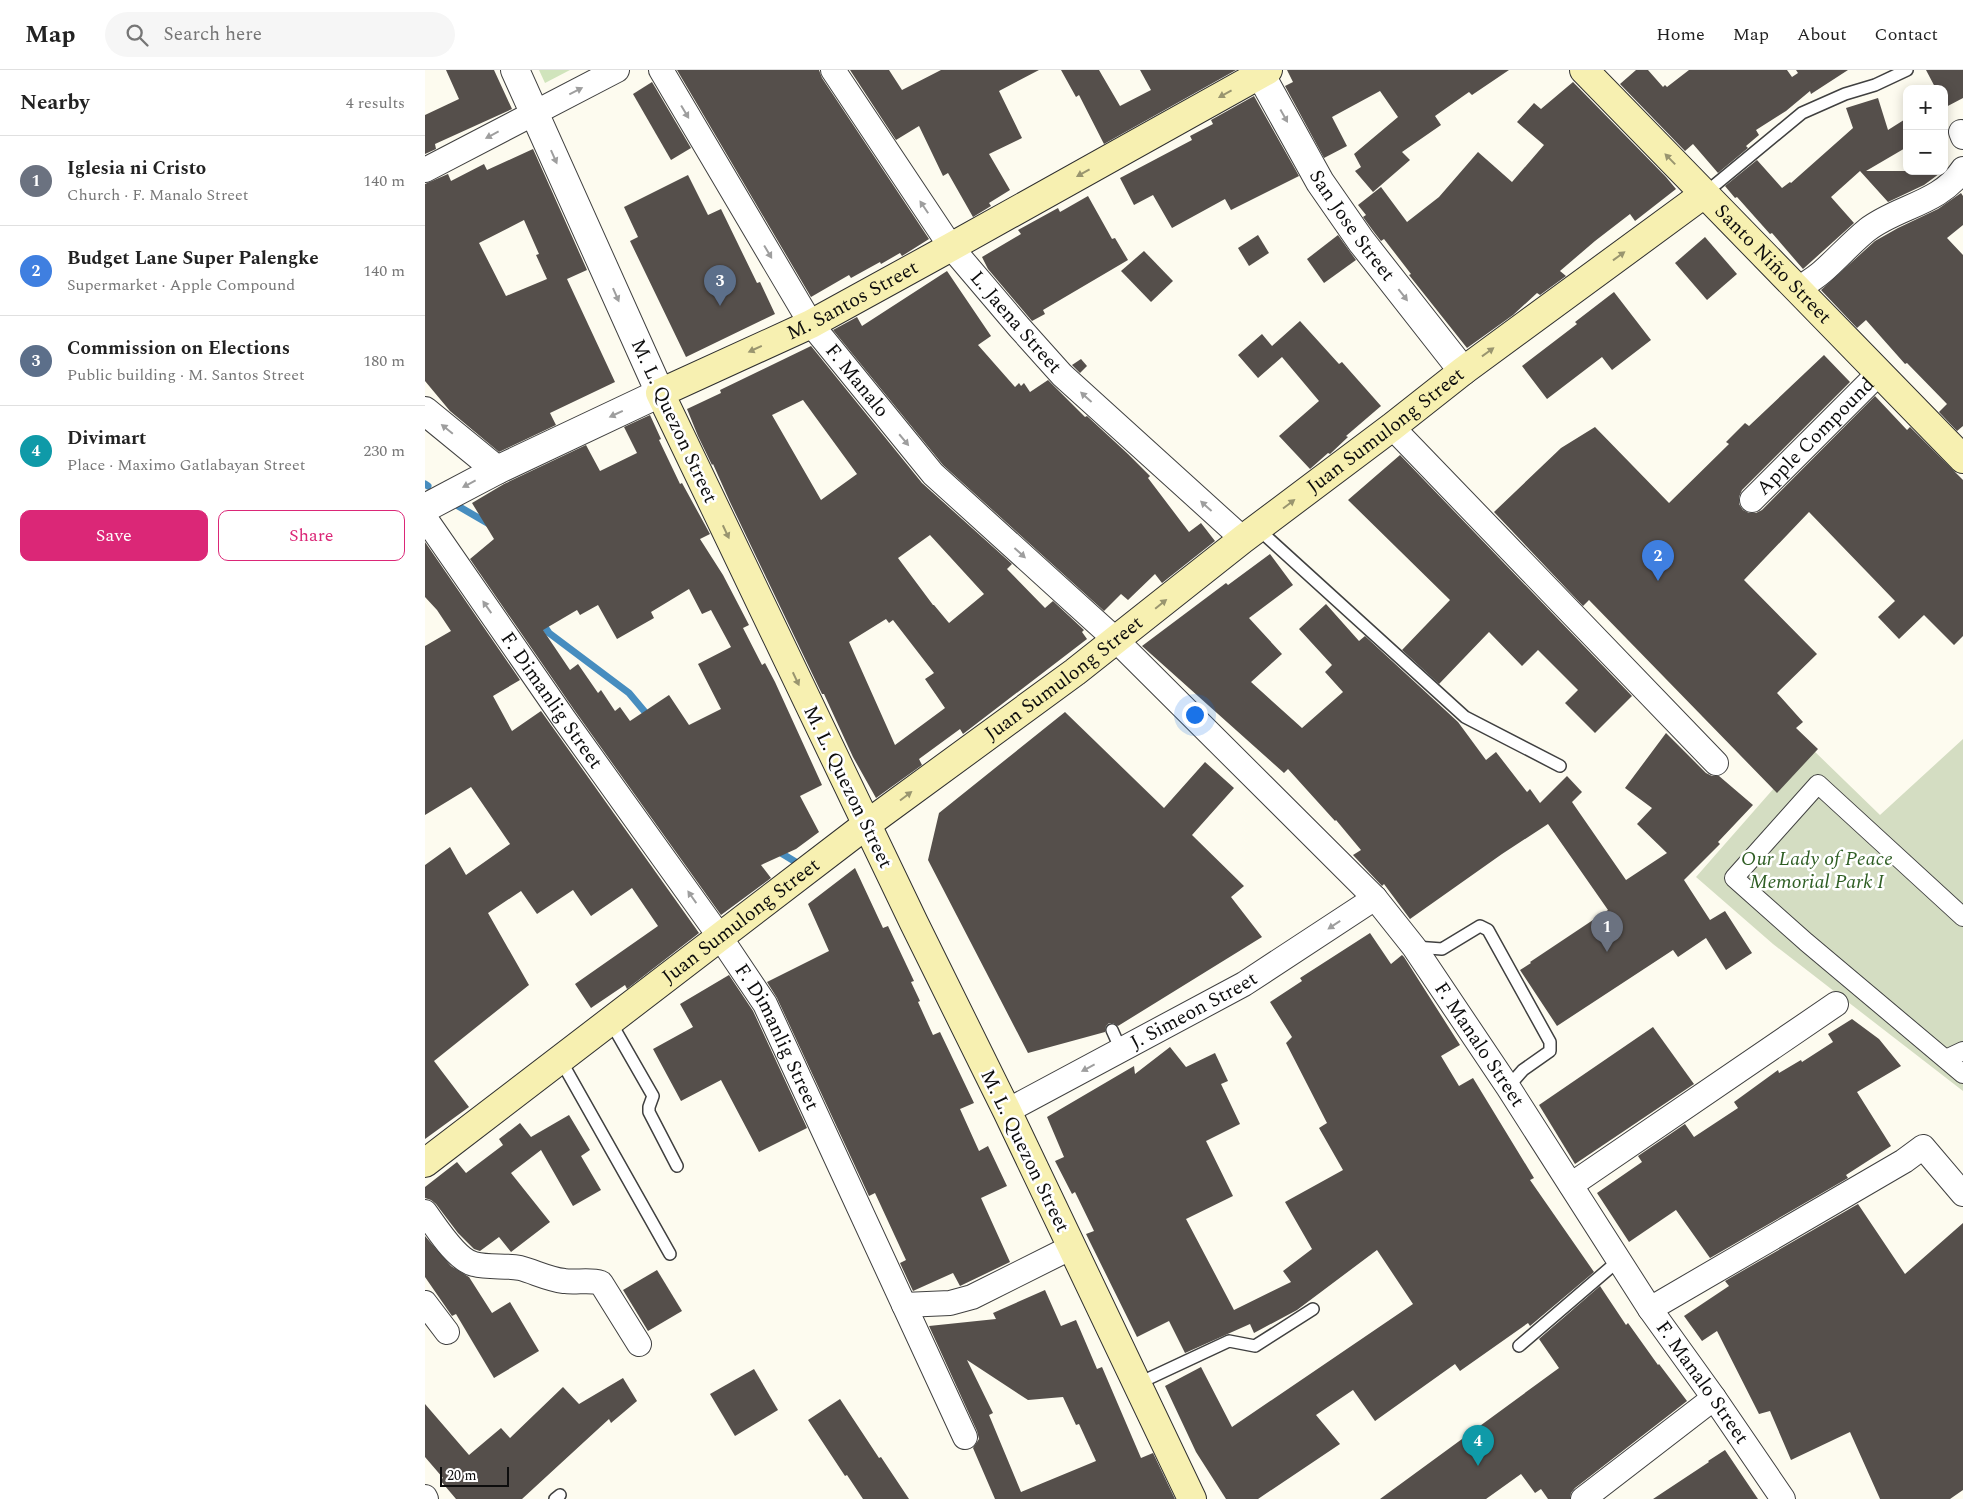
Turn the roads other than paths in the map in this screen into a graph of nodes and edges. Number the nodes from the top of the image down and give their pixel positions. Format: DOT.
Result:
graph roads {
  1 [pos="515,70"];
  2 [pos="617,70"];
  3 [pos="661,70"];
  4 [pos="833,70"];
  5 [pos="1584,70"];
  6 [pos="1907,70"];
  7 [pos="1262,71"];
  8 [pos="535,113"];
  9 [pos="1963,169"];
  10 [pos="425,170"];
  11 [pos="1704,194"];
  12 [pos="951,248"];
  13 [pos="1797,290"];
  14 [pos="811,324"];
  15 [pos="1463,371"];
  16 [pos="1879,373"];
  17 [pos="660,393"];
  18 [pos="425,411"];
  19 [pos="1392,427"];
  20 [pos="1963,458"];
  21 [pos="497,470"];
  22 [pos="1752,500"];
  23 [pos="425,508"];
  24 [pos="425,518"];
  25 [pos="1250,533"];
  26 [pos="1116,640"];
  27 [pos="1716,763"];
  28 [pos="1560,766"];
  29 [pos="866,825"];
  30 [pos="1375,898"];
  31 [pos="1963,917"];
  32 [pos="720,937"];
  33 [pos="1414,947"];
  34 [pos="1836,1004"];
  35 [pos="610,1021"];
  36 [pos="1963,1051"];
  37 [pos="560,1059"];
  38 [pos="1945,1059"];
  39 [pos="1963,1074"];
  40 [pos="1508,1087"];
  41 [pos="1007,1112"];
  42 [pos="425,1163"];
  43 [pos="677,1166"];
  44 [pos="1571,1185"];
  45 [pos="1963,1194"];
  46 [pos="425,1212"];
  47 [pos="1072,1247"];
  48 [pos="669,1254"];
  49 [pos="1618,1261"];
  50 [pos="425,1303"];
  51 [pos="904,1305"];
  52 [pos="1313,1309"];
  53 [pos="1650,1309"];
  54 [pos="447,1332"];
  55 [pos="639,1344"];
  56 [pos="1519,1346"];
  57 [pos="1137,1384"];
  58 [pos="1714,1398"];
  59 [pos="965,1437"];
  60 [pos="1192,1499"];
  61 [pos="1583,1499"];
  62 [pos="1783,1499"];
  1 -- 8 [label="street, M. L. Quezon Street"];
  8 -- 2 [label="street, one-way"];
  3 -- 14 [label="street, F. Manalo, one-way"];
  12 -- 4 [label="street, L. Jaena Street, one-way"];
  11 -- 5 [label="main road, Santo Niño Street, one-way"];
  6 -- 11 [label="lane"];
  7 -- 12 [label="main road, M. Santos Street, one-way"];
  7 -- 15 [label="street, San Jose Street, one-way"];
  8 -- 10 [label="street, one-way"];
  8 -- 17 [label="street, M. L. Quezon Street, one-way"];
  9 -- 13 [label="street"];
  11 -- 13 [label="main road, Santo Niño Street"];
  15 -- 11 [label="main road, Juan Sumulong Street, one-way"];
  12 -- 14 [label="main road, M. Santos Street"];
  25 -- 12 [label="street, L. Jaena Street, one-way"];
  13 -- 16 [label="main road, Santo Niño Street"];
  14 -- 17 [label="main road, M. Santos Street, one-way"];
  14 -- 26 [label="street, F. Manalo, one-way"];
  15 -- 19 [label="main road, Juan Sumulong Street"];
  16 -- 20 [label="main road, Santo Niño Street"];
  16 -- 22 [label="street, Apple Compound"];
  17 -- 21 [label="street, M. Santos Street, one-way"];
  17 -- 29 [label="main road, M. L. Quezon Street, one-way"];
  21 -- 18 [label="street, one-way"];
  25 -- 19 [label="main road, Juan Sumulong Street, one-way"];
  19 -- 27 [label="street"];
  21 -- 23 [label="street, M. Santos Street, one-way"];
  32 -- 24 [label="street, F. Dimanlig Street, one-way"];
  26 -- 25 [label="main road, Juan Sumulong Street, one-way"];
  25 -- 28 [label="lane"];
  29 -- 26 [label="main road, Juan Sumulong Street, one-way"];
  26 -- 30 [label="street, F. Manalo Street"];
  29 -- 32 [label="main road, Juan Sumulong Street"];
  29 -- 41 [label="main road, M. L. Quezon Street"];
  30 -- 33 [label="street, F. Manalo Street"];
  30 -- 41 [label="street, J. Simeon Street, one-way"];
  31 -- 38 [label="street"];
  32 -- 35 [label="main road, Juan Sumulong Street"];
  32 -- 51 [label="street, F. Dimanlig Street"];
  33 -- 40 [label="street, F. Manalo Street"];
  33 -- 40 [label="lane"];
  34 -- 44 [label="street"];
  35 -- 37 [label="main road, Juan Sumulong Street"];
  35 -- 43 [label="lane"];
  36 -- 38 [label="street"];
  37 -- 42 [label="main road, Juan Sumulong Street"];
  37 -- 48 [label="lane"];
  38 -- 39 [label="street"];
  40 -- 44 [label="street, F. Manalo Street"];
  41 -- 47 [label="main road, M. L. Quezon Street"];
  44 -- 49 [label="street, F. Manalo Street"];
  45 -- 53 [label="street"];
  46 -- 55 [label="street"];
  47 -- 51 [label="street"];
  47 -- 57 [label="main road, M. L. Quezon Street"];
  49 -- 53 [label="street, F. Manalo Street"];
  49 -- 56 [label="lane"];
  50 -- 54 [label="street"];
  51 -- 59 [label="street, F. Dimanlig Street"];
  52 -- 57 [label="lane"];
  53 -- 58 [label="street, F. Manalo Street"];
  57 -- 60 [label="main road, M. L. Quezon Street"];
  58 -- 61 [label="street"];
  58 -- 62 [label="street, F. Manalo Street"];
}
